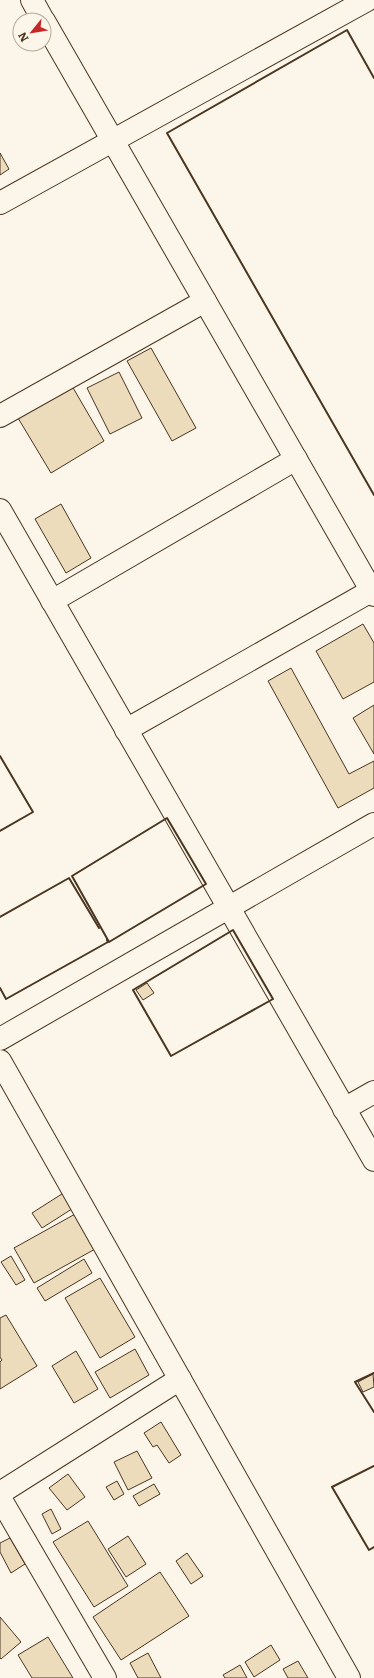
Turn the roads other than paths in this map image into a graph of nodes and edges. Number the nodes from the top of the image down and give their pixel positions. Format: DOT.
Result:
graph roads {
  1 [pos="32,0"];
  2 [pos="368,0"];
  3 [pos="374,8"];
  4 [pos="39,12"];
  5 [pos="52,35"];
  6 [pos="113,141"];
  7 [pos="0,203"];
  8 [pos="205,301"];
  9 [pos="0,416"];
  10 [pos="296,459"];
  11 [pos="0,510"];
  12 [pos="373,593"];
  13 [pos="52,601"];
  14 [pos="126,730"];
  15 [pos="374,824"];
  16 [pos="229,908"];
  17 [pos="0,1039"];
  18 [pos="0,1061"];
  19 [pos="374,1092"];
  20 [pos="344,1109"];
  21 [pos="374,1160"];
  22 [pos="180,1379"];
  23 [pos="0,1493"];
  24 [pos="0,1498"];
  25 [pos="105,1678"];
  26 [pos="349,1678"];
  1 -- 4 [label="street"];
  2 -- 3 [label="street"];
  2 -- 6 [label="street"];
  5 -- 6 [label="street"];
  6 -- 7 [label="street"];
  6 -- 8 [label="street"];
  8 -- 9 [label="street"];
  8 -- 10 [label="street"];
  10 -- 12 [label="street"];
  10 -- 13 [label="street"];
  11 -- 13 [label="street"];
  12 -- 14 [label="street"];
  13 -- 14 [label="street"];
  14 -- 16 [label="street"];
  15 -- 16 [label="street"];
  16 -- 17 [label="street"];
  16 -- 20 [label="street"];
  18 -- 22 [label="street"];
  19 -- 20 [label="street"];
  20 -- 21 [label="street"];
  22 -- 23 [label="street"];
  22 -- 26 [label="street"];
  24 -- 25 [label="street"];
}
